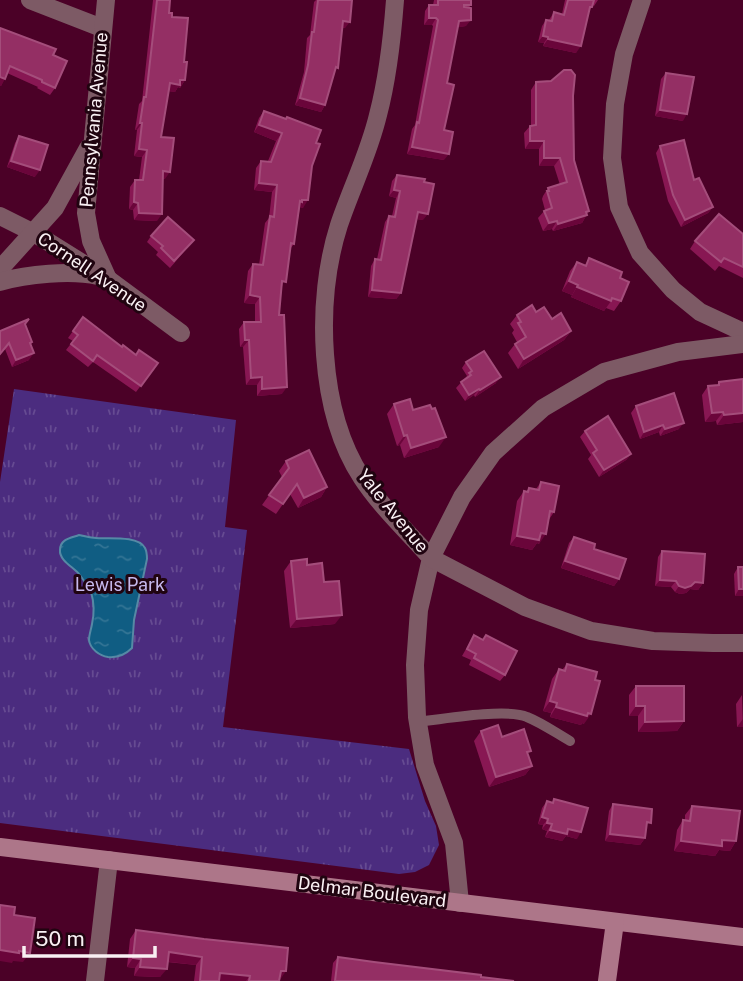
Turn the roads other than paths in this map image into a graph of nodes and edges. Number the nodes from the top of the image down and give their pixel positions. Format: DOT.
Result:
graph roads {
  1 [pos="30,0"];
  2 [pos="106,0"];
  3 [pos="395,0"];
  4 [pos="642,0"];
  5 [pos="102,27"];
  6 [pos="92,141"];
  7 [pos="0,216"];
  8 [pos="34,233"];
  9 [pos="0,269"];
  10 [pos="108,279"];
  11 [pos="0,282"];
  12 [pos="743,332"];
  13 [pos="181,333"];
  14 [pos="743,344"];
  15 [pos="431,558"];
  16 [pos="743,643"];
  17 [pos="418,722"];
  18 [pos="570,741"];
  19 [pos="0,847"];
  20 [pos="109,860"];
  21 [pos="460,902"];
  22 [pos="615,922"];
  23 [pos="743,937"];
  24 [pos="95,981"];
  25 [pos="607,981"];
  1 -- 5 [label="street"];
  2 -- 5 [label="street, Pennsylvania Avenue"];
  3 -- 15 [label="street, Yale Avenue"];
  4 -- 12 [label="street"];
  5 -- 6 [label="street, Pennsylvania Avenue"];
  6 -- 8 [label="street"];
  6 -- 10 [label="street, Pennsylvania Avenue"];
  7 -- 8 [label="street, Cornell Avenue"];
  8 -- 9 [label="street"];
  8 -- 10 [label="street, Cornell Avenue"];
  10 -- 11 [label="street"];
  10 -- 13 [label="street, Cornell Avenue"];
  14 -- 15 [label="street"];
  15 -- 16 [label="street"];
  15 -- 17 [label="street, Yale Avenue"];
  17 -- 18 [label="lane"];
  17 -- 21 [label="street, Yale Avenue"];
  19 -- 20 [label="main road, Delmar Boulevard"];
  20 -- 21 [label="main road, Delmar Boulevard"];
  20 -- 24 [label="street"];
  21 -- 22 [label="main road, Delmar Boulevard"];
  22 -- 23 [label="main road, Delmar Boulevard"];
  22 -- 25 [label="main road"];
}
